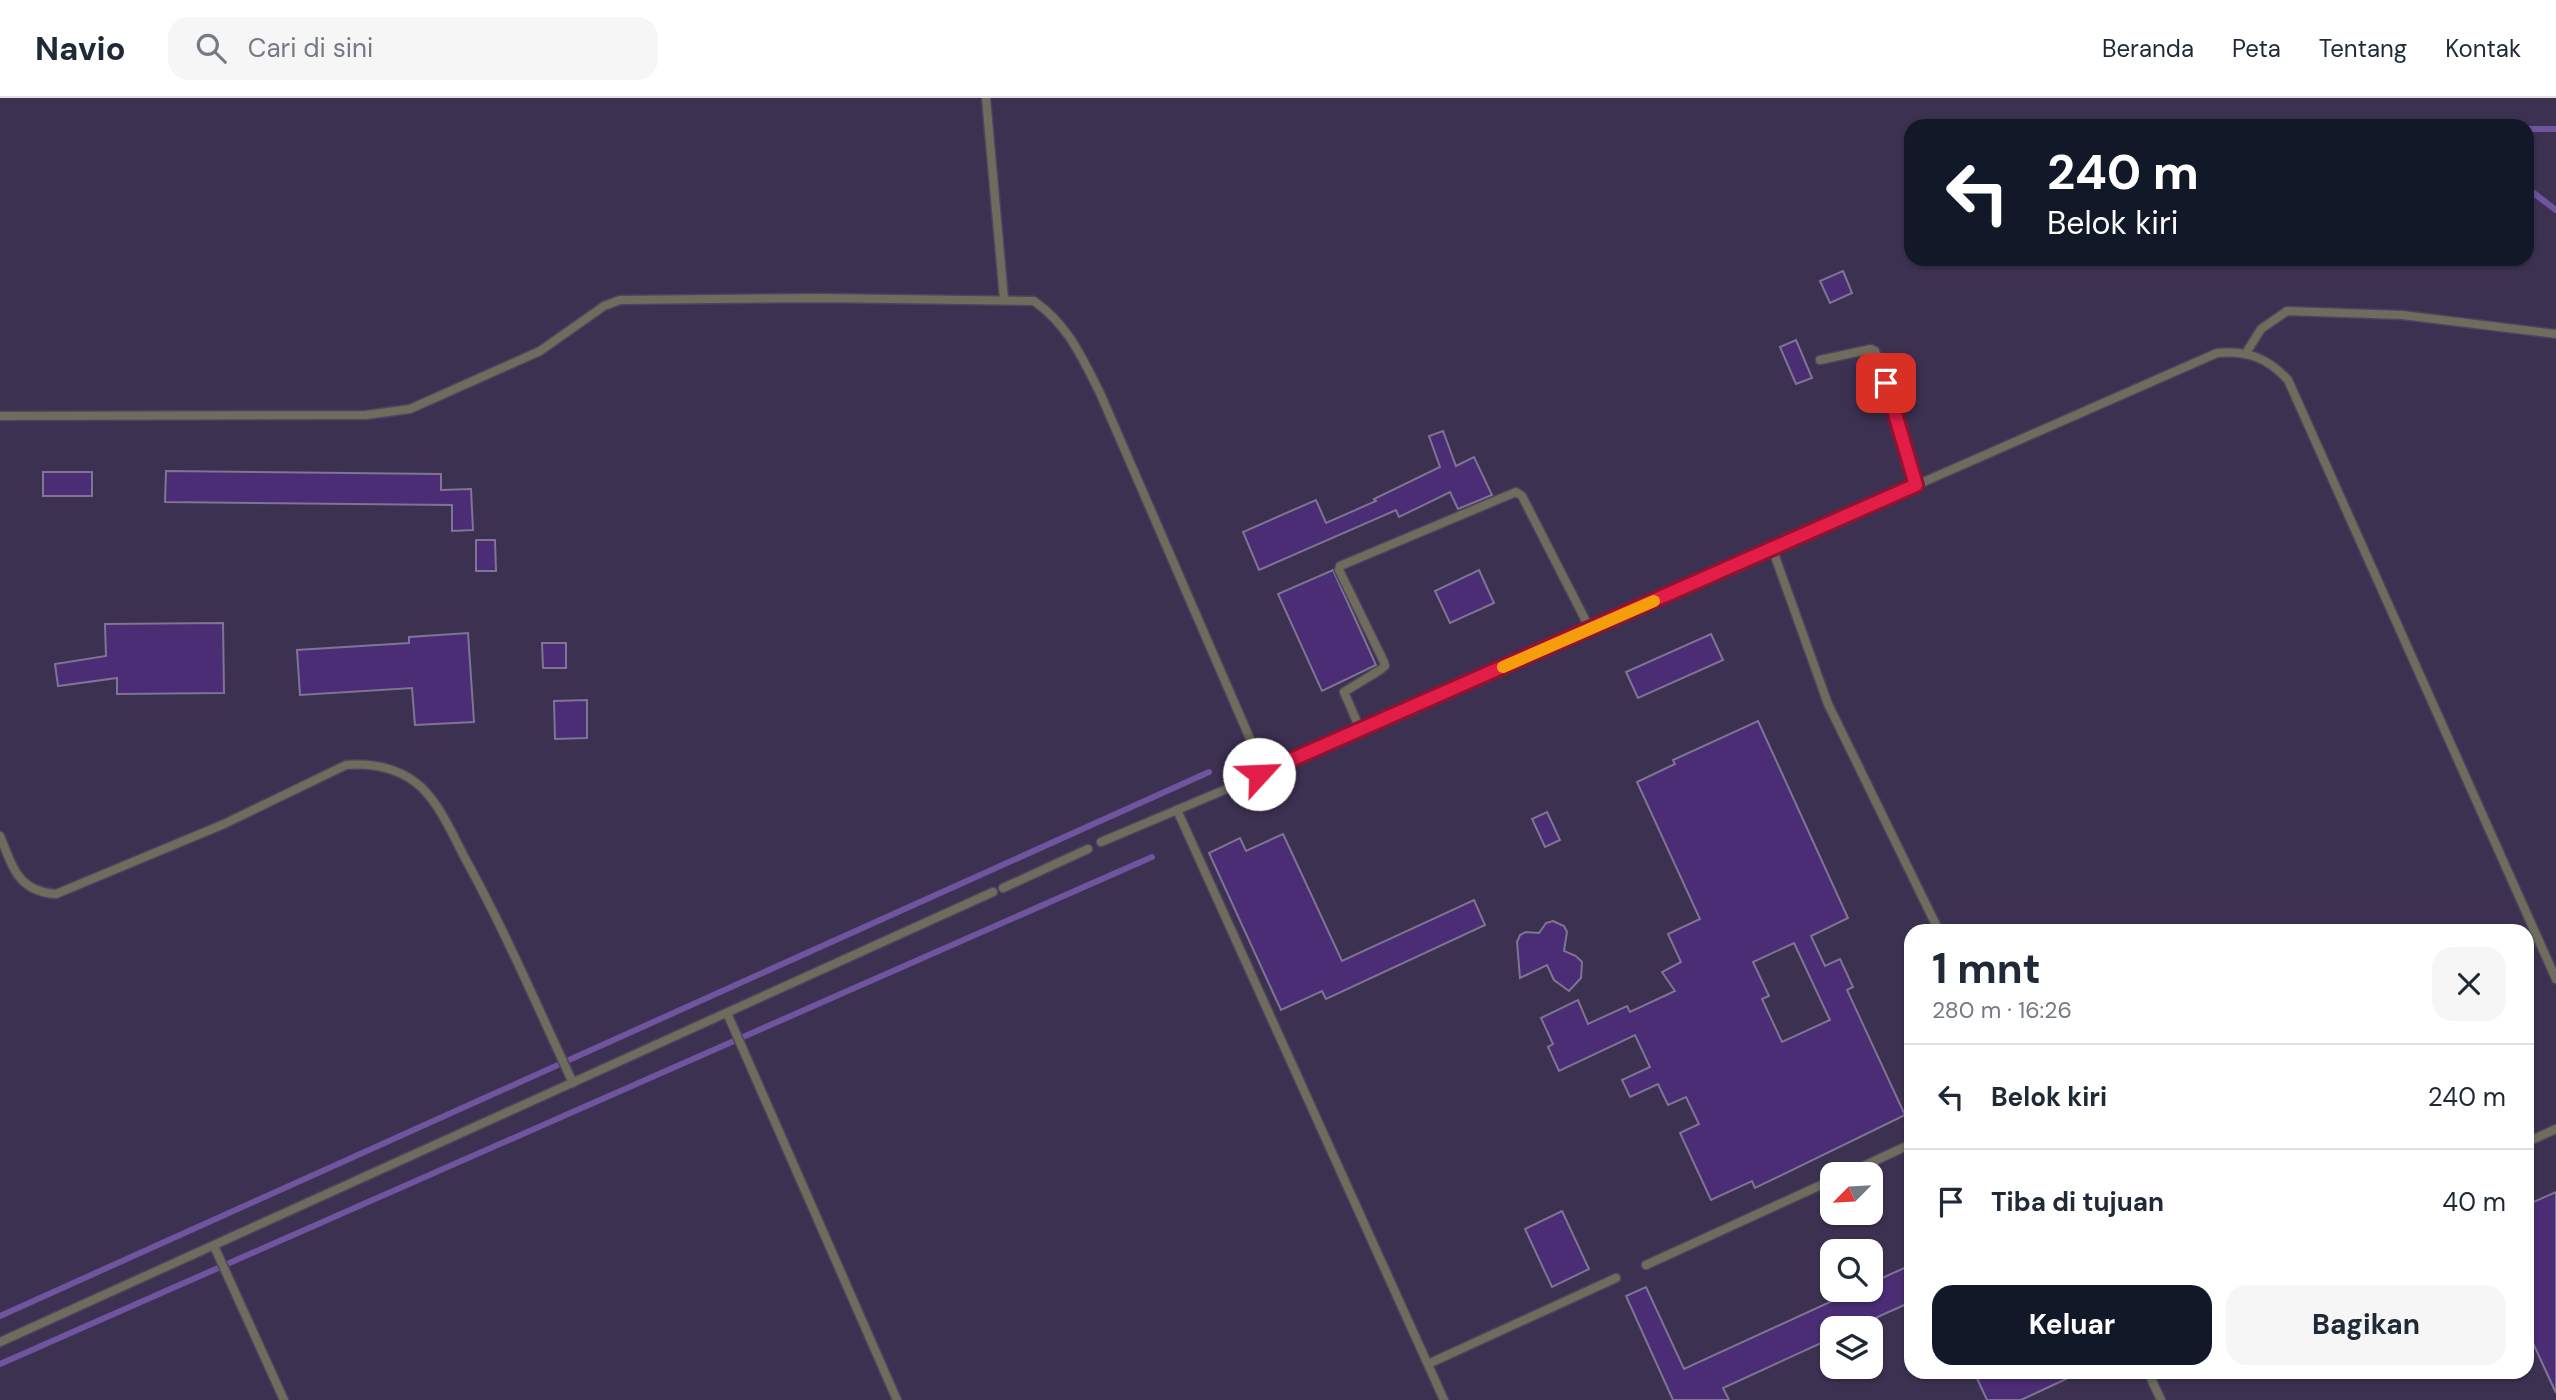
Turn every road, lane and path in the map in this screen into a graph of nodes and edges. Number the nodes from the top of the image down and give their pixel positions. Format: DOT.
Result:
graph roads {
  1 [pos="986,98"];
  2 [pos="1004,299"];
  3 [pos="2556,334"];
  4 [pos="2246,353"];
  5 [pos="1821,360"];
  6 [pos="0,416"];
  7 [pos="1916,485"];
  8 [pos="1772,548"];
  9 [pos="1590,629"];
  10 [pos="1360,729"];
  11 [pos="1230,788"];
  12 [pos="1177,810"];
  13 [pos="0,835"];
  14 [pos="1101,842"];
  15 [pos="1088,849"];
  16 [pos="1003,888"];
  17 [pos="993,892"];
  18 [pos="1936,924"];
  19 [pos="2531,924"];
  20 [pos="2534,930"];
  21 [pos="2556,979"];
  22 [pos="727,1013"];
  23 [pos="573,1083"];
  24 [pos="2556,1129"];
  25 [pos="2534,1139"];
  26 [pos="1904,1147"];
  27 [pos="1872,1162"];
  28 [pos="1820,1185"];
  29 [pos="214,1245"];
  30 [pos="1646,1265"];
  31 [pos="1616,1278"];
  32 [pos="0,1342"];
  33 [pos="1428,1364"];
  34 [pos="2151,1379"];
  35 [pos="284,1400"];
  36 [pos="897,1400"];
  37 [pos="1444,1400"];
  38 [pos="2161,1400"];
  1 -- 2 [label="lane"];
  2 -- 6 [label="lane"];
  2 -- 10 [label="lane"];
  3 -- 4 [label="lane"];
  4 -- 7 [label="lane"];
  4 -- 19 [label="lane"];
  5 -- 7 [label="lane"];
  7 -- 8 [label="lane"];
  8 -- 9 [label="lane"];
  8 -- 18 [label="lane"];
  9 -- 10 [label="lane"];
  9 -- 10 [label="lane"];
  11 -- 12 [label="lane"];
  12 -- 14 [label="lane"];
  12 -- 33 [label="lane"];
  13 -- 23 [label="lane"];
  15 -- 16 [label="lane"];
  17 -- 22 [label="lane"];
  20 -- 21 [label="lane"];
  22 -- 23 [label="lane"];
  22 -- 36 [label="lane"];
  23 -- 29 [label="lane"];
  24 -- 25 [label="lane"];
  26 -- 27 [label="lane"];
  28 -- 30 [label="lane"];
  29 -- 32 [label="lane"];
  29 -- 35 [label="lane"];
  31 -- 33 [label="lane"];
  33 -- 37 [label="lane"];
  34 -- 38 [label="lane"];
}
